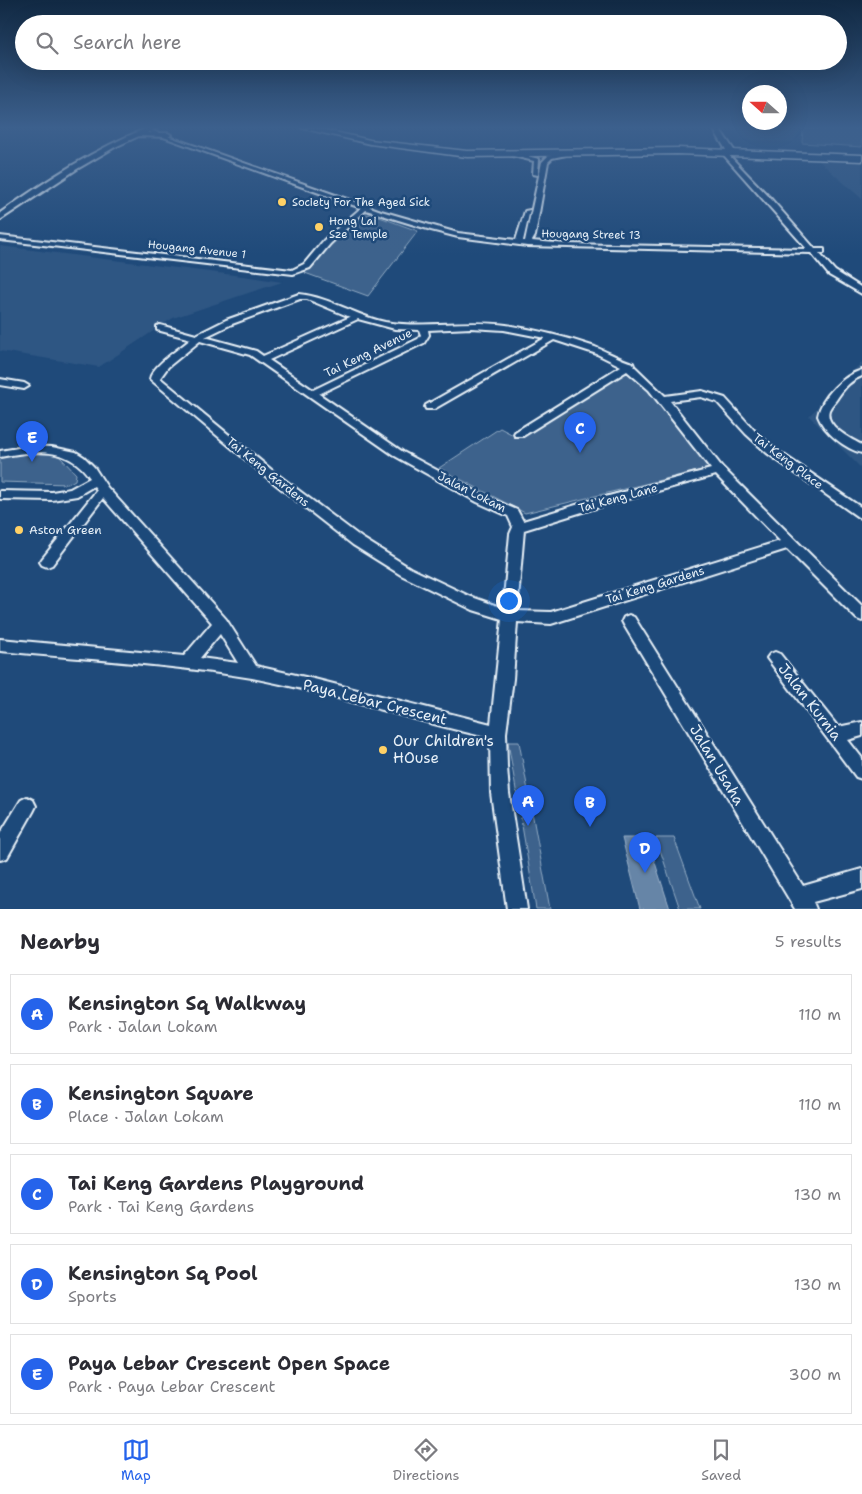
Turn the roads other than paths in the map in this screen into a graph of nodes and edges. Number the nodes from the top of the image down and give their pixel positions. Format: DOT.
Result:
graph roads {
  1 [pos="62,170"];
  2 [pos="70,170"];
  3 [pos="265,170"];
  4 [pos="271,170"];
  5 [pos="537,170"];
  6 [pos="543,170"];
  7 [pos="744,170"];
  8 [pos="300,183"];
  9 [pos="368,206"];
  10 [pos="0,208"];
  11 [pos="10,210"];
  12 [pos="0,217"];
  13 [pos="0,238"];
  14 [pos="524,241"];
  15 [pos="814,248"];
  16 [pos="862,286"];
  17 [pos="862,292"];
  18 [pos="359,316"];
  19 [pos="423,326"];
  20 [pos="160,328"];
  21 [pos="198,338"];
  22 [pos="552,338"];
  23 [pos="263,359"];
  24 [pos="630,365"];
  25 [pos="862,374"];
  26 [pos="0,382"];
  27 [pos="24,386"];
  28 [pos="312,394"];
  29 [pos="663,399"];
  30 [pos="430,407"];
  31 [pos="519,434"];
  32 [pos="862,450"];
  33 [pos="0,454"];
  34 [pos="718,471"];
  35 [pos="100,485"];
  36 [pos="0,496"];
  37 [pos="862,514"];
  38 [pos="519,526"];
  39 [pos="790,542"];
  40 [pos="47,562"];
  41 [pos="862,616"];
  42 [pos="510,617"];
  43 [pos="629,621"];
  44 [pos="221,623"];
  45 [pos="0,645"];
  46 [pos="775,658"];
  47 [pos="187,664"];
  48 [pos="251,672"];
  49 [pos="862,729"];
  50 [pos="498,733"];
  51 [pos="835,736"];
  52 [pos="862,771"];
  53 [pos="27,806"];
  54 [pos="0,851"];
  55 [pos="862,879"];
  56 [pos="802,903"];
  57 [pos="516,909"];
  1 -- 10 [label="main road"];
  2 -- 11 [label="main road"];
  3 -- 8 [label="street"];
  4 -- 8 [label="street"];
  5 -- 14 [label="street"];
  6 -- 14 [label="street"];
  7 -- 15 [label="street"];
  8 -- 9 [label="street"];
  9 -- 13 [label="street, Hougang Avenue 1"];
  9 -- 14 [label="street, Hougang Street 13"];
  10 -- 11 [label="main road"];
  11 -- 12 [label="main road"];
  14 -- 15 [label="street, Hougang Street 13"];
  15 -- 16 [label="street"];
  15 -- 17 [label="street"];
  18 -- 19 [label="street, Tai Keng Gardens"];
  18 -- 21 [label="street, Tai Keng Gardens"];
  18 -- 23 [label="street"];
  19 -- 22 [label="street, Tai Keng Gardens"];
  19 -- 28 [label="street, Tai Keng Avenue"];
  20 -- 21 [label="street, Jalan Lokam"];
  21 -- 23 [label="street, Jalan Lokam"];
  21 -- 42 [label="street, Tai Keng Gardens"];
  22 -- 24 [label="street, Tai Keng Gardens"];
  22 -- 30 [label="street"];
  23 -- 28 [label="street, Jalan Lokam"];
  24 -- 29 [label="street, Tai Keng Gardens"];
  24 -- 31 [label="street"];
  25 -- 32 [label="street"];
  26 -- 27 [label="street"];
  28 -- 38 [label="street, Jalan Lokam"];
  29 -- 34 [label="street, Tai Keng Gardens"];
  29 -- 37 [label="street, Tai Keng Place"];
  33 -- 35 [label="street"];
  34 -- 38 [label="street, Tai Keng Lane"];
  34 -- 39 [label="street, Tai Keng Gardens"];
  35 -- 36 [label="street"];
  35 -- 40 [label="street"];
  35 -- 44 [label="street"];
  38 -- 42 [label="street"];
  39 -- 41 [label="street, Tai Keng Gardens"];
  39 -- 42 [label="street, Tai Keng Gardens"];
  42 -- 50 [label="street"];
  43 -- 56 [label="street, Jalan Usaha"];
  44 -- 47 [label="street"];
  44 -- 48 [label="street"];
  45 -- 47 [label="street, Paya Lebar Crescent"];
  46 -- 51 [label="street, Jalan Kurnia"];
  47 -- 48 [label="street, Paya Lebar Crescent"];
  48 -- 50 [label="street, Paya Lebar Crescent"];
  49 -- 51 [label="street"];
  50 -- 57 [label="street"];
  51 -- 52 [label="street, Jalan Kurnia"];
  53 -- 54 [label="street"];
  55 -- 56 [label="street"];
}
